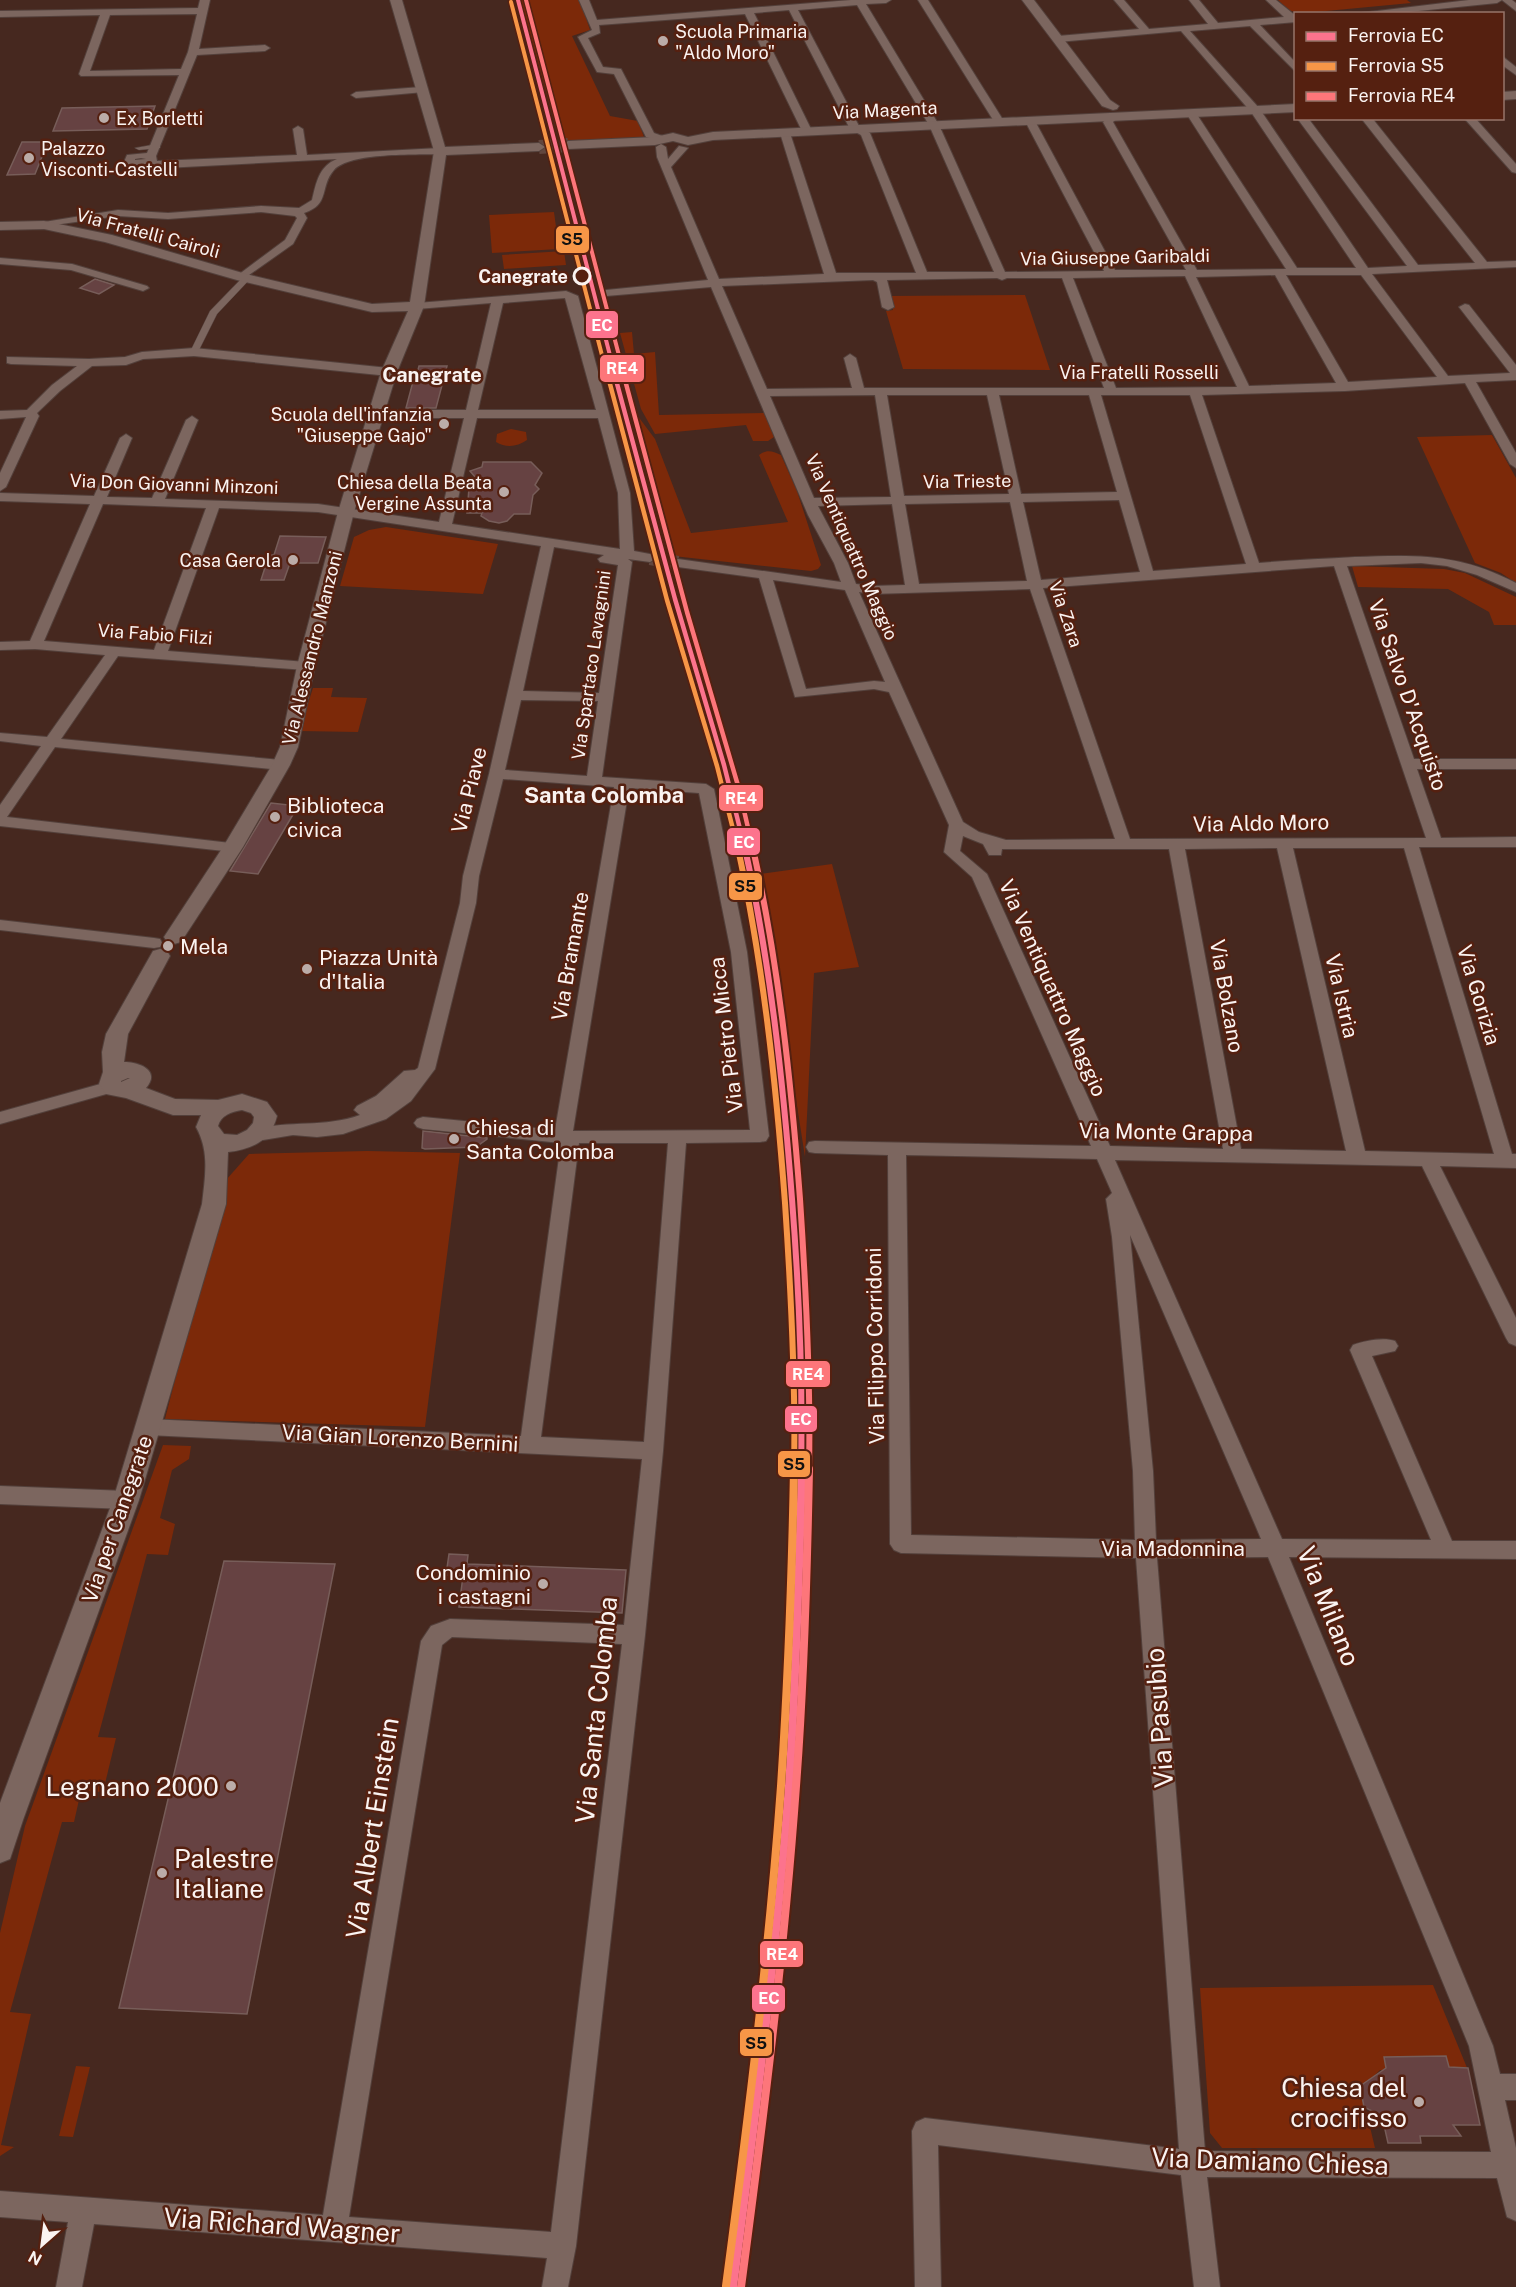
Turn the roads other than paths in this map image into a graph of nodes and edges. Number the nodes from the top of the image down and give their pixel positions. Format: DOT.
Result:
graph roads {
  1 [pos="10,0"];
  2 [pos="396,0"];
  3 [pos="584,0"];
  4 [pos="877,0"];
  5 [pos="886,0"];
  6 [pos="923,0"];
  7 [pos="1028,0"];
  8 [pos="1119,0"];
  9 [pos="1194,0"];
  10 [pos="1271,0"];
  11 [pos="1497,0"];
  12 [pos="1506,0"];
  13 [pos="860,2"];
  14 [pos="1443,4"];
  15 [pos="204,5"];
  16 [pos="784,5"];
  17 [pos="1516,8"];
  18 [pos="748,10"];
  19 [pos="106,12"];
  20 [pos="1373,12"];
  21 [pos="1451,12"];
  22 [pos="1,17"];
  23 [pos="1294,19"];
  24 [pos="1253,23"];
  25 [pos="594,27"];
  26 [pos="1216,27"];
  27 [pos="1183,28"];
  28 [pos="1146,32"];
  29 [pos="1058,39"];
  30 [pos="265,48"];
  31 [pos="193,52"];
  32 [pos="1504,60"];
  33 [pos="1294,67"];
  34 [pos="186,72"];
  35 [pos="1516,72"];
  36 [pos="421,90"];
  37 [pos="356,95"];
  38 [pos="1112,111"];
  39 [pos="1255,111"];
  40 [pos="1294,111"];
  41 [pos="1191,113"];
  42 [pos="1304,120"];
  43 [pos="1368,120"];
  44 [pos="1471,120"];
  45 [pos="1030,121"];
  46 [pos="1000,123"];
  47 [pos="934,125"];
  48 [pos="298,129"];
  49 [pos="862,130"];
  50 [pos="807,131"];
  51 [pos="785,133"];
  52 [pos="683,142"];
  53 [pos="661,143"];
  54 [pos="157,146"];
  55 [pos="568,146"];
  56 [pos="539,147"];
  57 [pos="139,148"];
  58 [pos="440,151"];
  59 [pos="360,154"];
  60 [pos="308,157"];
  61 [pos="332,165"];
  62 [pos="667,166"];
  63 [pos="1516,170"];
  64 [pos="289,211"];
  65 [pos="53,225"];
  66 [pos="1,227"];
  67 [pos="0,261"];
  68 [pos="1516,264"];
  69 [pos="1484,266"];
  70 [pos="1416,270"];
  71 [pos="1294,272"];
  72 [pos="1279,273"];
  73 [pos="1365,273"];
  74 [pos="1192,274"];
  75 [pos="1002,276"];
  76 [pos="1067,276"];
  77 [pos="1112,276"];
  78 [pos="831,277"];
  79 [pos="878,277"];
  80 [pos="923,277"];
  81 [pos="244,278"];
  82 [pos="714,283"];
  83 [pos="143,288"];
  84 [pos="606,294"];
  85 [pos="498,300"];
  86 [pos="417,306"];
  87 [pos="1465,307"];
  88 [pos="888,308"];
  89 [pos="194,352"];
  90 [pos="850,358"];
  91 [pos="11,360"];
  92 [pos="89,363"];
  93 [pos="389,372"];
  94 [pos="1516,374"];
  95 [pos="1468,378"];
  96 [pos="1445,380"];
  97 [pos="1346,387"];
  98 [pos="1244,389"];
  99 [pos="858,390"];
  100 [pos="880,390"];
  101 [pos="992,390"];
  102 [pos="1111,390"];
  103 [pos="1094,391"];
  104 [pos="1195,391"];
  105 [pos="762,393"];
  106 [pos="30,414"];
  107 [pos="376,414"];
  108 [pos="602,414"];
  109 [pos="0,415"];
  110 [pos="472,415"];
  111 [pos="192,420"];
  112 [pos="126,438"];
  113 [pos="1516,464"];
  114 [pos="0,487"];
  115 [pos="1126,496"];
  116 [pos="0,497"];
  117 [pos="1016,498"];
  118 [pos="98,501"];
  119 [pos="897,501"];
  120 [pos="157,502"];
  121 [pos="810,502"];
  122 [pos="214,503"];
  123 [pos="346,512"];
  124 [pos="445,527"];
  125 [pos="547,546"];
  126 [pos="627,554"];
  127 [pos="650,558"];
  128 [pos="1339,561"];
  129 [pos="678,562"];
  130 [pos="1254,567"];
  131 [pos="765,575"];
  132 [pos="1148,577"];
  133 [pos="1035,585"];
  134 [pos="850,588"];
  135 [pos="1516,588"];
  136 [pos="913,590"];
  137 [pos="35,645"];
  138 [pos="0,646"];
  139 [pos="115,650"];
  140 [pos="160,654"];
  141 [pos="306,666"];
  142 [pos="892,683"];
  143 [pos="514,695"];
  144 [pos="605,697"];
  145 [pos="0,737"];
  146 [pos="51,742"];
  147 [pos="1516,764"];
  148 [pos="281,765"];
  149 [pos="1410,765"];
  150 [pos="497,774"];
  151 [pos="594,781"];
  152 [pos="622,783"];
  153 [pos="0,816"];
  154 [pos="0,821"];
  155 [pos="955,833"];
  156 [pos="1435,842"];
  157 [pos="1516,842"];
  158 [pos="1284,843"];
  159 [pos="1410,843"];
  160 [pos="1124,844"];
  161 [pos="1176,844"];
  162 [pos="233,847"];
  163 [pos="988,851"];
  164 [pos="0,925"];
  165 [pos="157,950"];
  166 [pos="125,1081"];
  167 [pos="173,1107"];
  168 [pos="220,1108"];
  169 [pos="0,1118"];
  170 [pos="423,1124"];
  171 [pos="257,1130"];
  172 [pos="209,1132"];
  173 [pos="567,1137"];
  174 [pos="677,1137"];
  175 [pos="815,1147"];
  176 [pos="897,1147"];
  177 [pos="1101,1153"];
  178 [pos="1233,1156"];
  179 [pos="1357,1158"];
  180 [pos="1428,1160"];
  181 [pos="1510,1161"];
  182 [pos="217,1182"];
  183 [pos="1516,1338"];
  184 [pos="1388,1346"];
  185 [pos="148,1427"];
  186 [pos="530,1444"];
  187 [pos="653,1451"];
  188 [pos="0,1495"];
  189 [pos="126,1500"];
  190 [pos="901,1544"];
  191 [pos="1274,1548"];
  192 [pos="1445,1548"];
  193 [pos="1146,1549"];
  194 [pos="1516,1550"];
  195 [pos="634,1635"];
  196 [pos="0,1850"];
  197 [pos="1490,2087"];
  198 [pos="1516,2087"];
  199 [pos="1193,2164"];
  200 [pos="1507,2165"];
  201 [pos="0,2204"];
  202 [pos="1516,2208"];
  203 [pos="83,2210"];
  204 [pos="334,2228"];
  205 [pos="563,2246"];
  206 [pos="69,2287"];
  207 [pos="555,2287"];
  208 [pos="928,2287"];
  209 [pos="1207,2287"];
  1 -- 22 [label="street"];
  2 -- 36 [label="street"];
  3 -- 25 [label="street"];
  4 -- 5 [label="street"];
  4 -- 13 [label="street"];
  6 -- 46 [label="street"];
  7 -- 29 [label="street"];
  8 -- 28 [label="street"];
  9 -- 26 [label="street"];
  10 -- 23 [label="street"];
  11 -- 14 [label="street"];
  12 -- 17 [label="street"];
  13 -- 16 [label="street"];
  13 -- 47 [label="street"];
  14 -- 20 [label="street"];
  14 -- 21 [label="street"];
  15 -- 19 [label="street"];
  15 -- 31 [label="street"];
  16 -- 18 [label="street"];
  16 -- 49 [label="street"];
  18 -- 25 [label="street"];
  18 -- 50 [label="street"];
  19 -- 22 [label="street"];
  19 -- 34 [label="street"];
  23 -- 24 [label="street"];
  24 -- 26 [label="street"];
  24 -- 33 [label="street"];
  25 -- 53 [label="street"];
  26 -- 27 [label="street"];
  27 -- 28 [label="street"];
  27 -- 39 [label="street"];
  28 -- 29 [label="street"];
  29 -- 38 [label="street"];
  30 -- 31 [label="street"];
  31 -- 34 [label="street"];
  32 -- 35 [label="street"];
  34 -- 54 [label="street"];
  36 -- 37 [label="street"];
  36 -- 58 [label="street"];
  38 -- 41 [label="street, Via Magenta"];
  38 -- 45 [label="street, Via Magenta"];
  38 -- 74 [label="street"];
  39 -- 40 [label="street, Via Magenta"];
  39 -- 41 [label="street, Via Magenta"];
  39 -- 73 [label="street"];
  41 -- 71 [label="street"];
  42 -- 70 [label="street"];
  43 -- 69 [label="street"];
  44 -- 63 [label="street"];
  45 -- 46 [label="street, Via Magenta"];
  45 -- 77 [label="street"];
  46 -- 47 [label="street, Via Magenta"];
  47 -- 49 [label="street, Via Magenta"];
  47 -- 75 [label="street"];
  48 -- 60 [label="street"];
  49 -- 50 [label="street, Via Magenta"];
  49 -- 80 [label="street"];
  50 -- 51 [label="street, Via Magenta"];
  51 -- 52 [label="street, Via Magenta"];
  51 -- 78 [label="street"];
  52 -- 53 [label="street, Via Magenta"];
  52 -- 62 [label="street"];
  53 -- 55 [label="street, Via Magenta"];
  53 -- 62 [label="street, Via Ventiquattro Maggio"];
  54 -- 57 [label="street"];
  54 -- 60 [label="street"];
  56 -- 58 [label="street"];
  58 -- 59 [label="street"];
  58 -- 86 [label="street, Via Alessandro Manzoni"];
  59 -- 60 [label="street"];
  59 -- 61 [label="street"];
  60 -- 61 [label="street"];
  61 -- 64 [label="street"];
  62 -- 82 [label="street, Via Ventiquattro Maggio"];
  64 -- 65 [label="street"];
  64 -- 81 [label="street"];
  65 -- 66 [label="street, Via Fratelli Cairoli"];
  65 -- 81 [label="street, Via Fratelli Cairoli"];
  67 -- 83 [label="street"];
  68 -- 69 [label="street, Via Giuseppe Garibaldi"];
  69 -- 70 [label="street, Via Giuseppe Garibaldi"];
  70 -- 73 [label="street, Via Giuseppe Garibaldi"];
  71 -- 72 [label="street, Via Giuseppe Garibaldi"];
  71 -- 73 [label="street, Via Giuseppe Garibaldi"];
  72 -- 74 [label="street, Via Giuseppe Garibaldi"];
  72 -- 97 [label="street"];
  73 -- 96 [label="street"];
  74 -- 77 [label="street, Via Giuseppe Garibaldi"];
  74 -- 98 [label="street"];
  75 -- 76 [label="street, Via Giuseppe Garibaldi"];
  75 -- 80 [label="street, Via Giuseppe Garibaldi"];
  76 -- 77 [label="street, Via Giuseppe Garibaldi"];
  76 -- 102 [label="street"];
  78 -- 79 [label="street, Via Giuseppe Garibaldi"];
  78 -- 82 [label="street, Via Giuseppe Garibaldi"];
  79 -- 80 [label="street, Via Giuseppe Garibaldi"];
  79 -- 88 [label="street"];
  81 -- 86 [label="street, Via Fratelli Cairoli"];
  81 -- 89 [label="street"];
  82 -- 84 [label="street, Via Giuseppe Garibaldi"];
  82 -- 105 [label="street, Via Ventiquattro Maggio"];
  85 -- 86 [label="street"];
  85 -- 108 [label="street"];
  85 -- 110 [label="street"];
  86 -- 93 [label="street, Via Alessandro Manzoni"];
  87 -- 94 [label="street"];
  89 -- 92 [label="street"];
  89 -- 93 [label="street"];
  90 -- 99 [label="street"];
  91 -- 92 [label="street"];
  92 -- 106 [label="street"];
  93 -- 107 [label="street, Via Alessandro Manzoni"];
  94 -- 95 [label="street, Via Fratelli Rosselli"];
  95 -- 96 [label="street, Via Fratelli Rosselli"];
  95 -- 113 [label="street"];
  96 -- 97 [label="street, Via Fratelli Rosselli"];
  97 -- 98 [label="street, Via Fratelli Rosselli"];
  98 -- 104 [label="street, Via Fratelli Rosselli"];
  99 -- 100 [label="street, Via Fratelli Rosselli"];
  99 -- 105 [label="street, Via Fratelli Rosselli"];
  100 -- 101 [label="street, Via Fratelli Rosselli"];
  100 -- 119 [label="street"];
  101 -- 103 [label="street, Via Fratelli Rosselli"];
  101 -- 117 [label="street, Via Zara"];
  102 -- 103 [label="street, Via Fratelli Rosselli"];
  102 -- 104 [label="street, Via Fratelli Rosselli"];
  103 -- 115 [label="street"];
  104 -- 130 [label="street"];
  105 -- 121 [label="street, Via Ventiquattro Maggio"];
  106 -- 109 [label="street"];
  106 -- 114 [label="street"];
  107 -- 110 [label="street"];
  107 -- 123 [label="street, Via Alessandro Manzoni"];
  108 -- 110 [label="street"];
  108 -- 126 [label="street"];
  110 -- 124 [label="street"];
  111 -- 120 [label="street"];
  112 -- 118 [label="street"];
  115 -- 117 [label="street, Via Trieste"];
  115 -- 132 [label="street"];
  116 -- 118 [label="street, Via Don Giovanni Minzoni"];
  117 -- 119 [label="street, Via Trieste"];
  117 -- 133 [label="street, Via Zara"];
  118 -- 120 [label="street, Via Don Giovanni Minzoni"];
  118 -- 137 [label="street"];
  119 -- 121 [label="street, Via Trieste"];
  119 -- 136 [label="street"];
  120 -- 122 [label="street, Via Don Giovanni Minzoni"];
  121 -- 134 [label="street, Via Ventiquattro Maggio"];
  122 -- 123 [label="street, Via Don Giovanni Minzoni"];
  122 -- 140 [label="street"];
  123 -- 124 [label="street, Via Don Giovanni Minzoni"];
  123 -- 141 [label="street, Via Alessandro Manzoni"];
  124 -- 125 [label="street, Via Don Giovanni Minzoni"];
  125 -- 126 [label="street"];
  125 -- 143 [label="street, Via Piave"];
  125 -- 144 [label="street, Via Spartaco Lavagnini"];
  126 -- 127 [label="street"];
  128 -- 130 [label="street"];
  128 -- 135 [label="street"];
  128 -- 149 [label="street, Via Salvo D'Acquisto"];
  129 -- 131 [label="street"];
  130 -- 132 [label="street"];
  131 -- 134 [label="street"];
  131 -- 142 [label="street"];
  132 -- 133 [label="street"];
  133 -- 136 [label="street"];
  133 -- 160 [label="street, Via Zara"];
  134 -- 136 [label="street"];
  134 -- 142 [label="street, Via Ventiquattro Maggio"];
  137 -- 138 [label="street, Via Fabio Filzi"];
  137 -- 139 [label="street, Via Fabio Filzi"];
  139 -- 140 [label="street, Via Fabio Filzi"];
  139 -- 146 [label="street"];
  140 -- 141 [label="street, Via Fabio Filzi"];
  141 -- 148 [label="street, Via Alessandro Manzoni"];
  142 -- 155 [label="street, Via Ventiquattro Maggio"];
  143 -- 144 [label="street"];
  143 -- 150 [label="street, Via Piave"];
  144 -- 151 [label="street, Via Spartaco Lavagnini"];
  145 -- 146 [label="street"];
  146 -- 148 [label="street"];
  146 -- 153 [label="street"];
  147 -- 149 [label="street"];
  148 -- 162 [label="street, Via Alessandro Manzoni"];
  149 -- 156 [label="street, Via Salvo D'Acquisto"];
  150 -- 151 [label="street"];
  150 -- 171 [label="street, Via Piave"];
  151 -- 152 [label="street"];
  152 -- 173 [label="street, Via Bramante"];
  152 -- 174 [label="street, Via Pietro Micca"];
  154 -- 162 [label="street"];
  155 -- 163 [label="street"];
  155 -- 163 [label="street, Via Ventiquattro Maggio"];
  156 -- 157 [label="street, Via Aldo Moro"];
  156 -- 159 [label="street, Via Aldo Moro"];
  158 -- 159 [label="street, Via Aldo Moro"];
  158 -- 161 [label="street, Via Aldo Moro"];
  158 -- 179 [label="street, Via Istria"];
  159 -- 181 [label="street, Via Gorizia"];
  160 -- 161 [label="street, Via Aldo Moro"];
  160 -- 163 [label="street, Via Aldo Moro"];
  161 -- 178 [label="street, Via Bolzano"];
  162 -- 165 [label="street, Via Alessandro Manzoni"];
  163 -- 177 [label="street, Via Ventiquattro Maggio"];
  164 -- 165 [label="street"];
  165 -- 166 [label="street, Via Alessandro Manzoni"];
  166 -- 167 [label="street"];
  166 -- 169 [label="street"];
  167 -- 168 [label="street"];
  167 -- 172 [label="street"];
  168 -- 171 [label="street"];
  168 -- 172 [label="street"];
  170 -- 173 [label="street"];
  171 -- 172 [label="street"];
  171 -- 182 [label="street, Via per Canegrate"];
  172 -- 182 [label="street, Via per Canegrate"];
  173 -- 174 [label="street"];
  173 -- 186 [label="street, Via Bramante"];
  174 -- 187 [label="street, Via Santa Colomba"];
  175 -- 176 [label="street, Via Monte Grappa"];
  176 -- 177 [label="street, Via Monte Grappa"];
  176 -- 190 [label="street, Via Filippo Corridoni"];
  177 -- 178 [label="street, Via Monte Grappa"];
  177 -- 191 [label="street, Via Milano"];
  177 -- 193 [label="street, Via Pasubio"];
  178 -- 179 [label="street, Via Monte Grappa"];
  179 -- 180 [label="street, Via Monte Grappa"];
  180 -- 181 [label="street, Via Monte Grappa"];
  180 -- 183 [label="street"];
  182 -- 185 [label="street, Via per Canegrate"];
  184 -- 192 [label="street"];
  185 -- 186 [label="street, Via Gian Lorenzo Bernini"];
  185 -- 189 [label="street, Via per Canegrate"];
  186 -- 187 [label="street, Via Gian Lorenzo Bernini"];
  187 -- 195 [label="street, Via Santa Colomba"];
  188 -- 189 [label="street"];
  189 -- 196 [label="street, Via per Canegrate"];
  190 -- 193 [label="street, Via Madonnina"];
  191 -- 192 [label="street, Via Madonnina"];
  191 -- 193 [label="street, Via Madonnina"];
  191 -- 197 [label="street, Via Milano"];
  192 -- 194 [label="street, Via Madonnina"];
  193 -- 199 [label="street, Via Pasubio"];
  195 -- 204 [label="street, Via Albert Einstein"];
  195 -- 205 [label="street, Via Santa Colomba"];
  197 -- 198 [label="street"];
  197 -- 200 [label="street, Via Milano"];
  199 -- 200 [label="street, Via Damiano Chiesa"];
  199 -- 208 [label="street, Via Damiano Chiesa"];
  199 -- 209 [label="street, Via Pasubio"];
  200 -- 202 [label="street, Via Milano"];
  201 -- 203 [label="street, Via Richard Wagner"];
  203 -- 204 [label="street, Via Richard Wagner"];
  203 -- 206 [label="street"];
  204 -- 205 [label="street, Via Richard Wagner"];
  205 -- 207 [label="street, Via Santa Colomba"];
}
